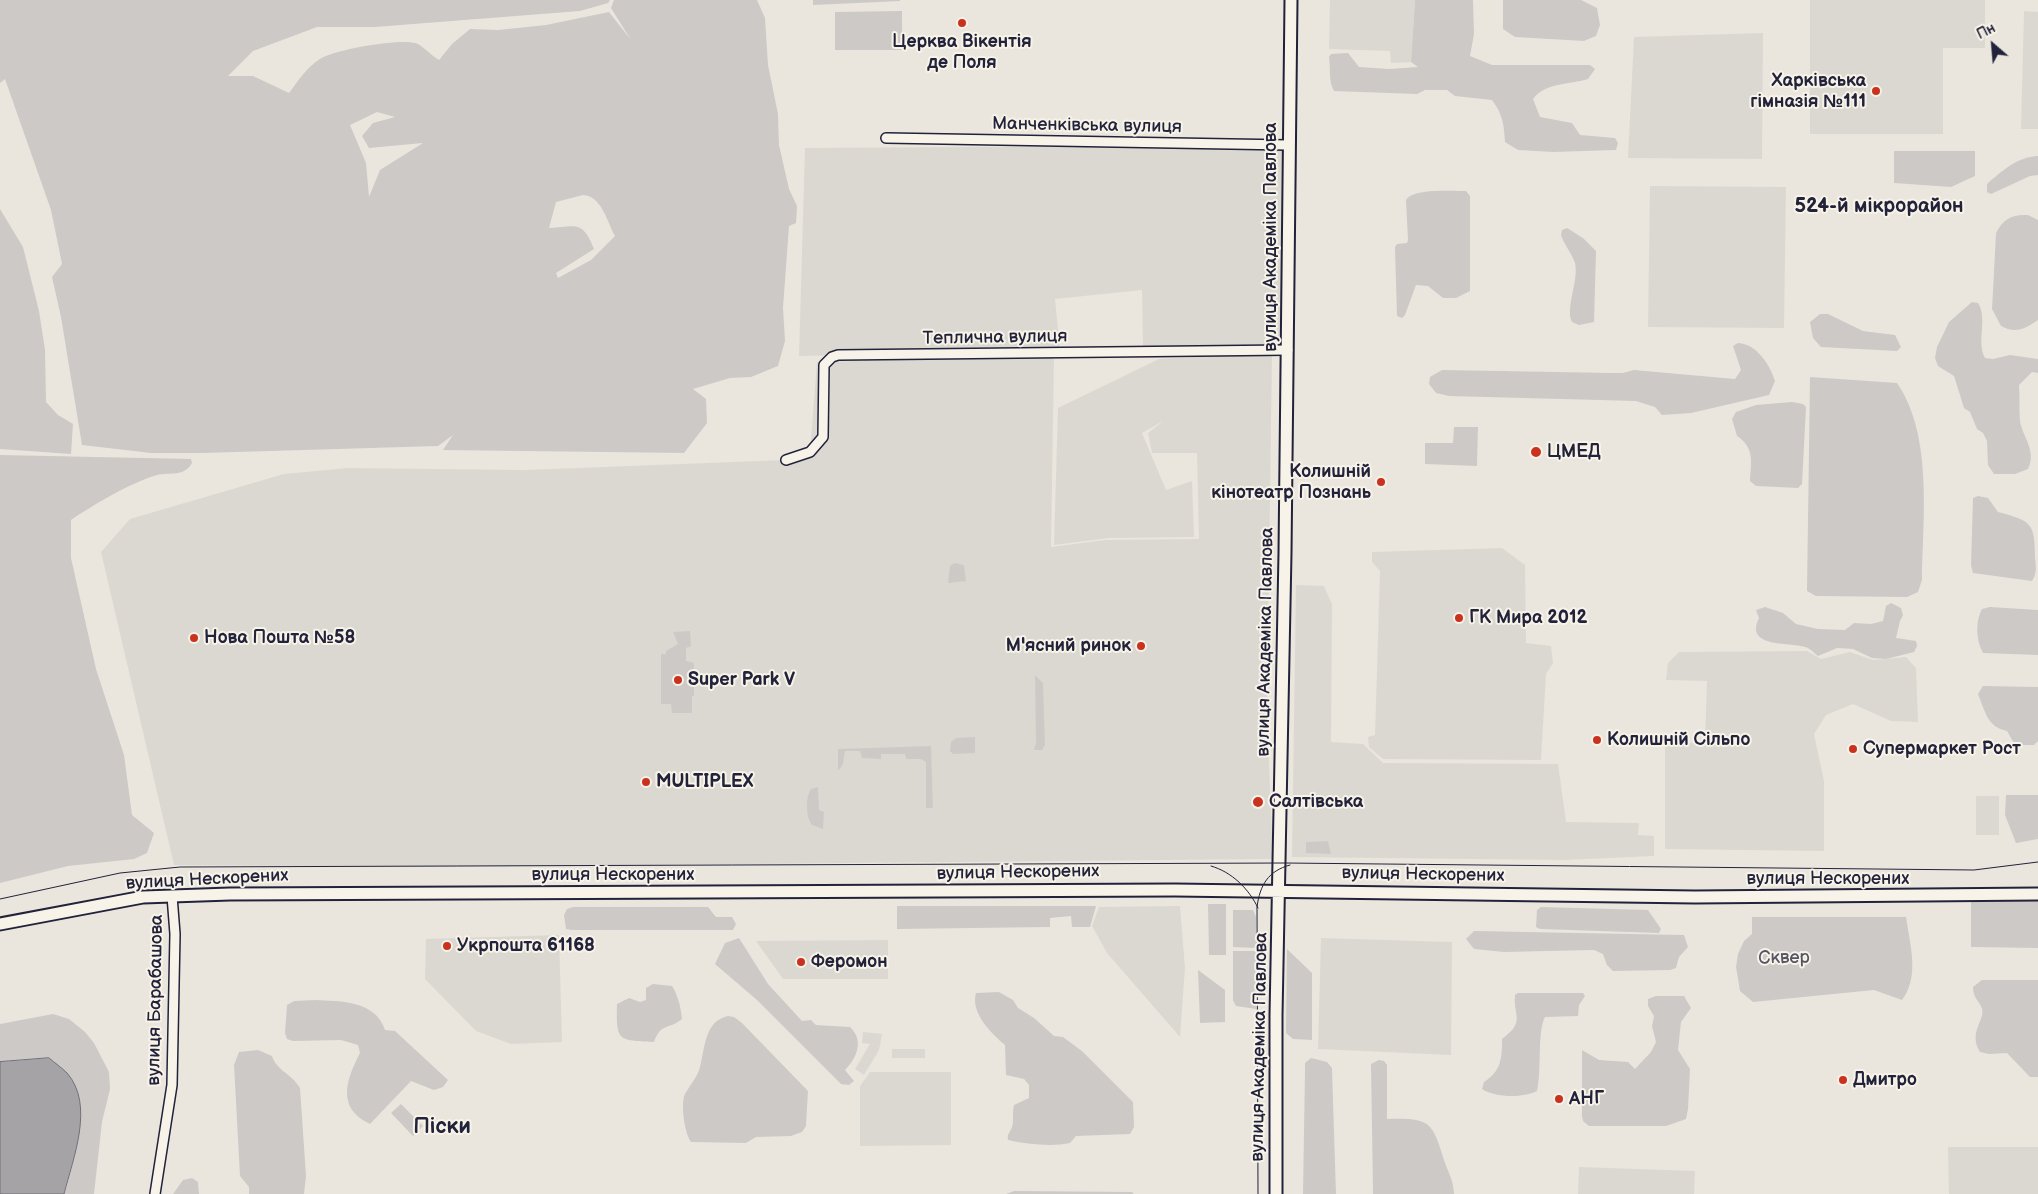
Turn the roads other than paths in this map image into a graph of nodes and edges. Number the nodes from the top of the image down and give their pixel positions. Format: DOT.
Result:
graph roads {
  1 [pos="1291,0"];
  2 [pos="886,138"];
  3 [pos="1288,145"];
  4 [pos="1288,350"];
  5 [pos="786,460"];
  6 [pos="1280,891"];
  7 [pos="2038,894"];
  8 [pos="172,896"];
  9 [pos="0,924"];
  10 [pos="155,1194"];
  11 [pos="1276,1194"];
  1 -- 3 [label="main road, вулиця Академіка Павлова"];
  2 -- 3 [label="street, Манченківська вулиця"];
  3 -- 4 [label="main road, вулиця Академіка Павлова"];
  4 -- 5 [label="street, Теплична вулиця"];
  4 -- 6 [label="main road, вулиця Академіка Павлова"];
  6 -- 7 [label="main road, вулиця Нескорених"];
  6 -- 8 [label="main road, вулиця Нескорених"];
  6 -- 11 [label="main road, вулиця Академіка Павлова"];
  8 -- 9 [label="main road, вулиця Нескорених"];
  8 -- 10 [label="street, вулиця Барабашова"];
}
